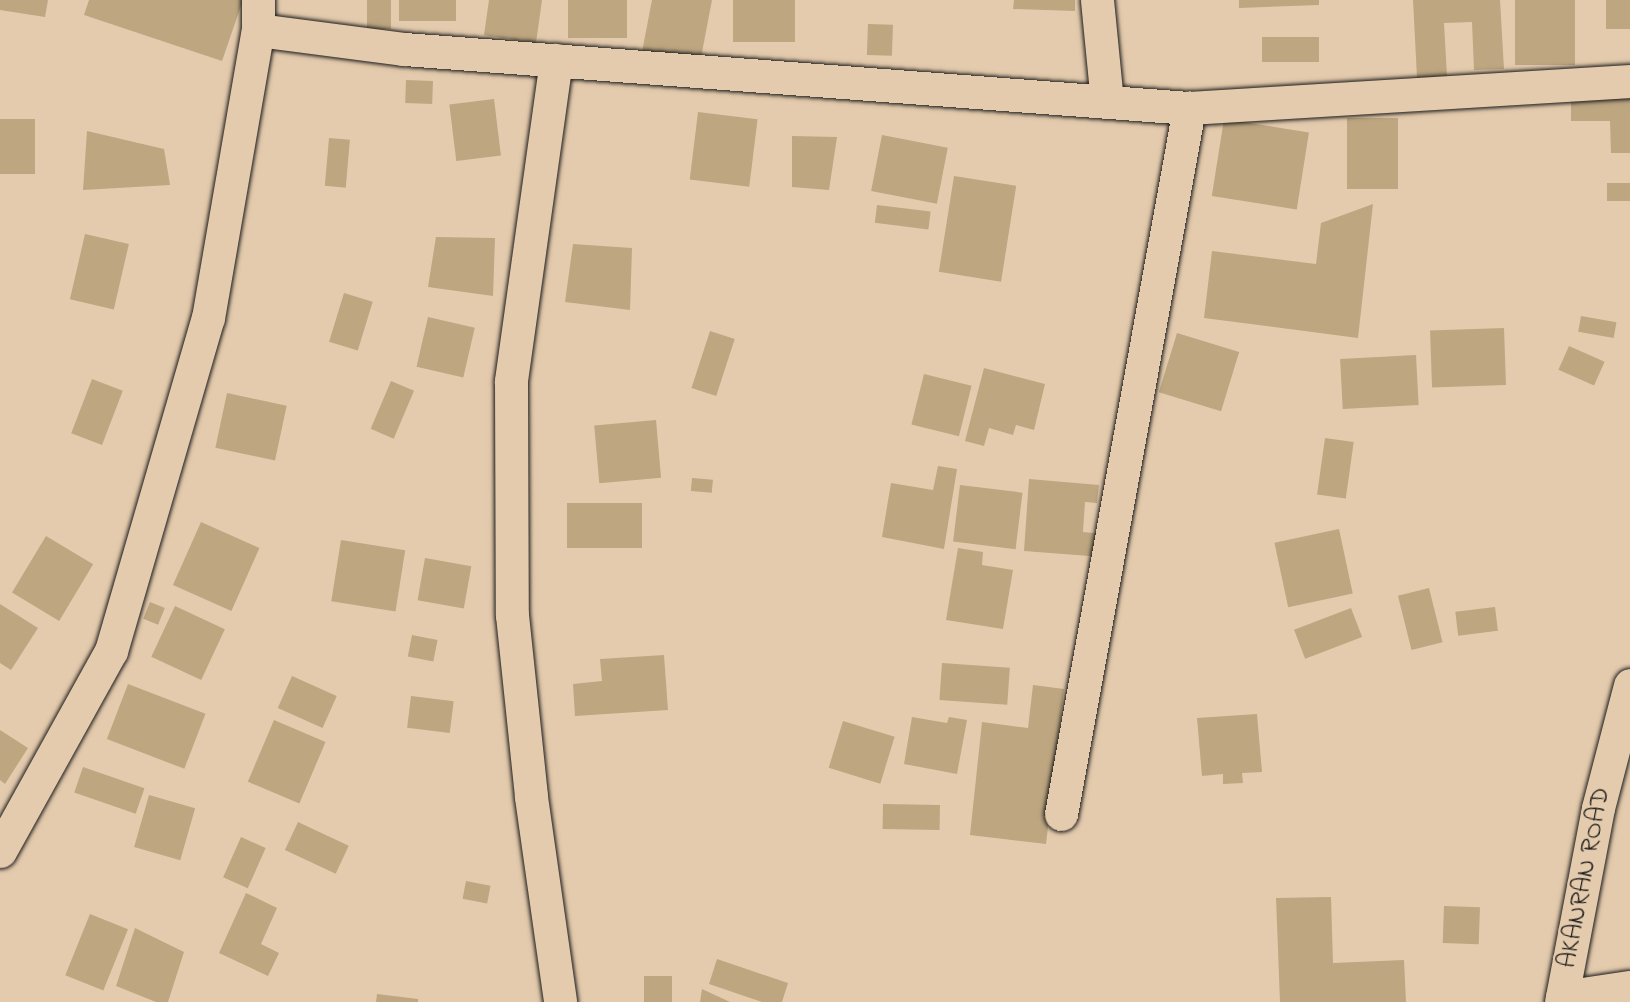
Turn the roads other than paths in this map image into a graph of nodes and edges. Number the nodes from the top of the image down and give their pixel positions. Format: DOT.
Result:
graph roads {
  1 [pos="1097,0"];
  2 [pos="258,15"];
  3 [pos="556,60"];
  4 [pos="1630,81"];
  5 [pos="1107,102"];
  6 [pos="1189,108"];
  7 [pos="1630,685"];
  8 [pos="1061,814"];
  9 [pos="0,850"];
  10 [pos="1630,987"];
  11 [pos="1562,1000"];
  12 [pos="560,1002"];
  1 -- 5 [label="street"];
  2 -- 3 [label="street"];
  2 -- 9 [label="street"];
  3 -- 5 [label="street"];
  3 -- 12 [label="street"];
  4 -- 6 [label="street"];
  5 -- 6 [label="street"];
  6 -- 8 [label="street"];
  7 -- 11 [label="street, AKANRAN ROAD"];
  10 -- 11 [label="street"];
}
